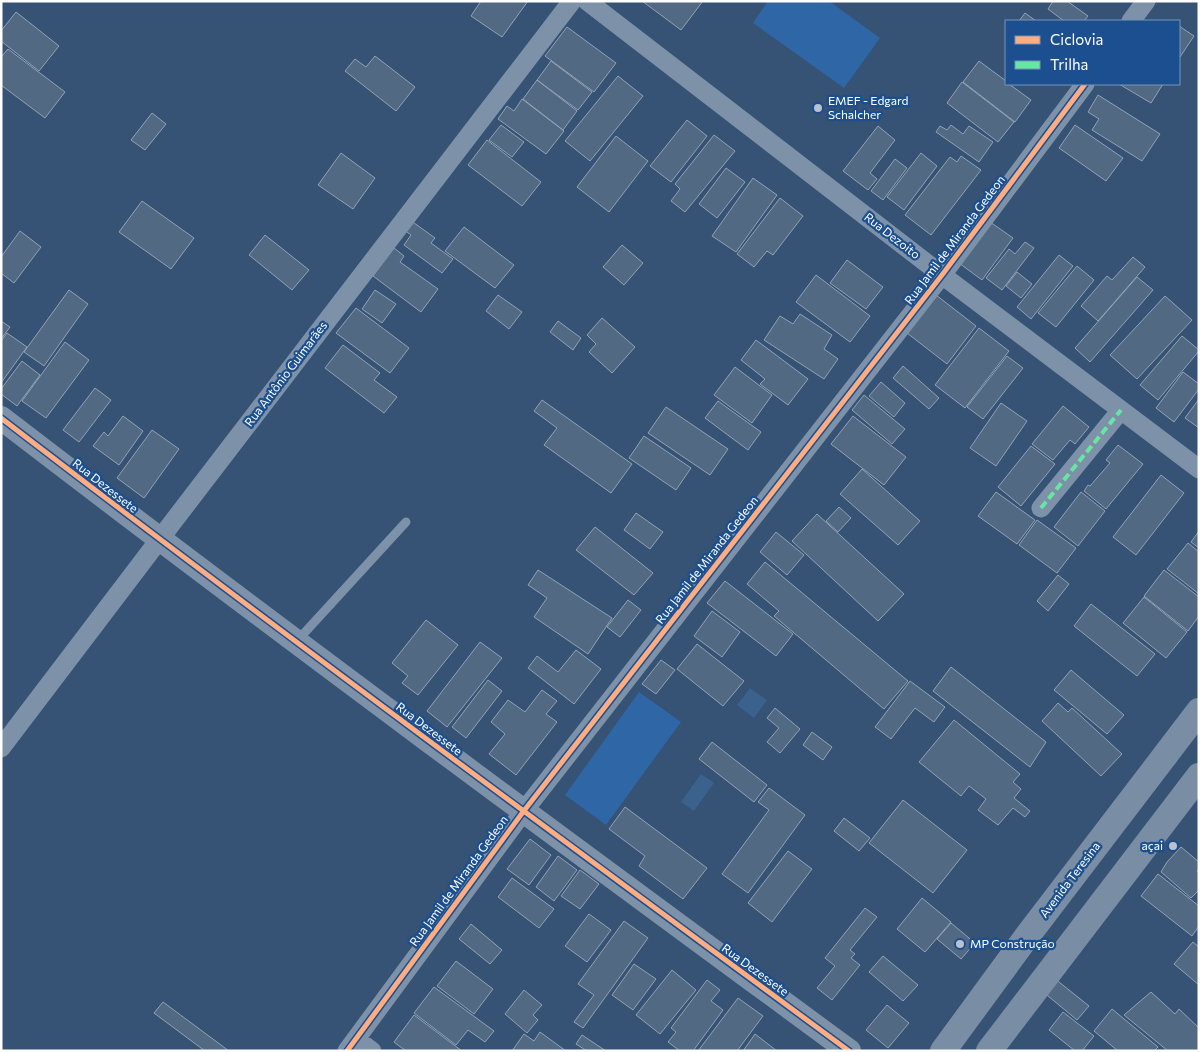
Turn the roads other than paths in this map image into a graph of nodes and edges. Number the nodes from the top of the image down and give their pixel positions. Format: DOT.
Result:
graph roads {
  1 [pos="572,1"];
  2 [pos="587,1"];
  3 [pos="1146,1"];
  4 [pos="1132,20"];
  5 [pos="1083,85"];
  6 [pos="942,275"];
  7 [pos="1121,410"];
  8 [pos="1,418"];
  9 [pos="1199,469"];
  10 [pos="1041,508"];
  11 [pos="406,522"];
  12 [pos="159,540"];
  13 [pos="296,642"];
  14 [pos="1199,711"];
  15 [pos="1,748"];
  16 [pos="1199,776"];
  17 [pos="523,812"];
  18 [pos="1028,935"];
  19 [pos="1061,957"];
  20 [pos="972,1011"];
  21 [pos="996,1042"];
  22 [pos="351,1045"];
  23 [pos="372,1051"];
  24 [pos="849,1051"];
  25 [pos="943,1051"];
  1 -- 12 [label="street, Rua Antônio Guimarães"];
  2 -- 6 [label="street, Rua Dezoito"];
  3 -- 4 [label="street"];
  5 -- 6 [label="street, Rua Jamil de Miranda Gedeon"];
  6 -- 7 [label="street, Rua Dezoito"];
  6 -- 17 [label="street, Rua Jamil de Miranda Gedeon"];
  7 -- 9 [label="street, Rua Dezoito"];
  7 -- 10 [label="street"];
  8 -- 12 [label="street, Rua Dezessete"];
  11 -- 13 [label="lane"];
  12 -- 13 [label="street, Rua Dezessete"];
  12 -- 15 [label="street, Rua Antônio Guimarães"];
  13 -- 17 [label="street, Rua Dezessete"];
  14 -- 18 [label="main road, Avenida Teresina"];
  16 -- 19 [label="main road"];
  17 -- 22 [label="street, Rua Jamil de Miranda Gedeon"];
  17 -- 24 [label="street, Rua Dezessete"];
  18 -- 19 [label="main road"];
  18 -- 20 [label="main road, Avenida Teresina"];
  19 -- 21 [label="main road"];
  20 -- 21 [label="main road"];
  20 -- 25 [label="main road, Avenida Teresina"];
  22 -- 23 [label="street"];
}
